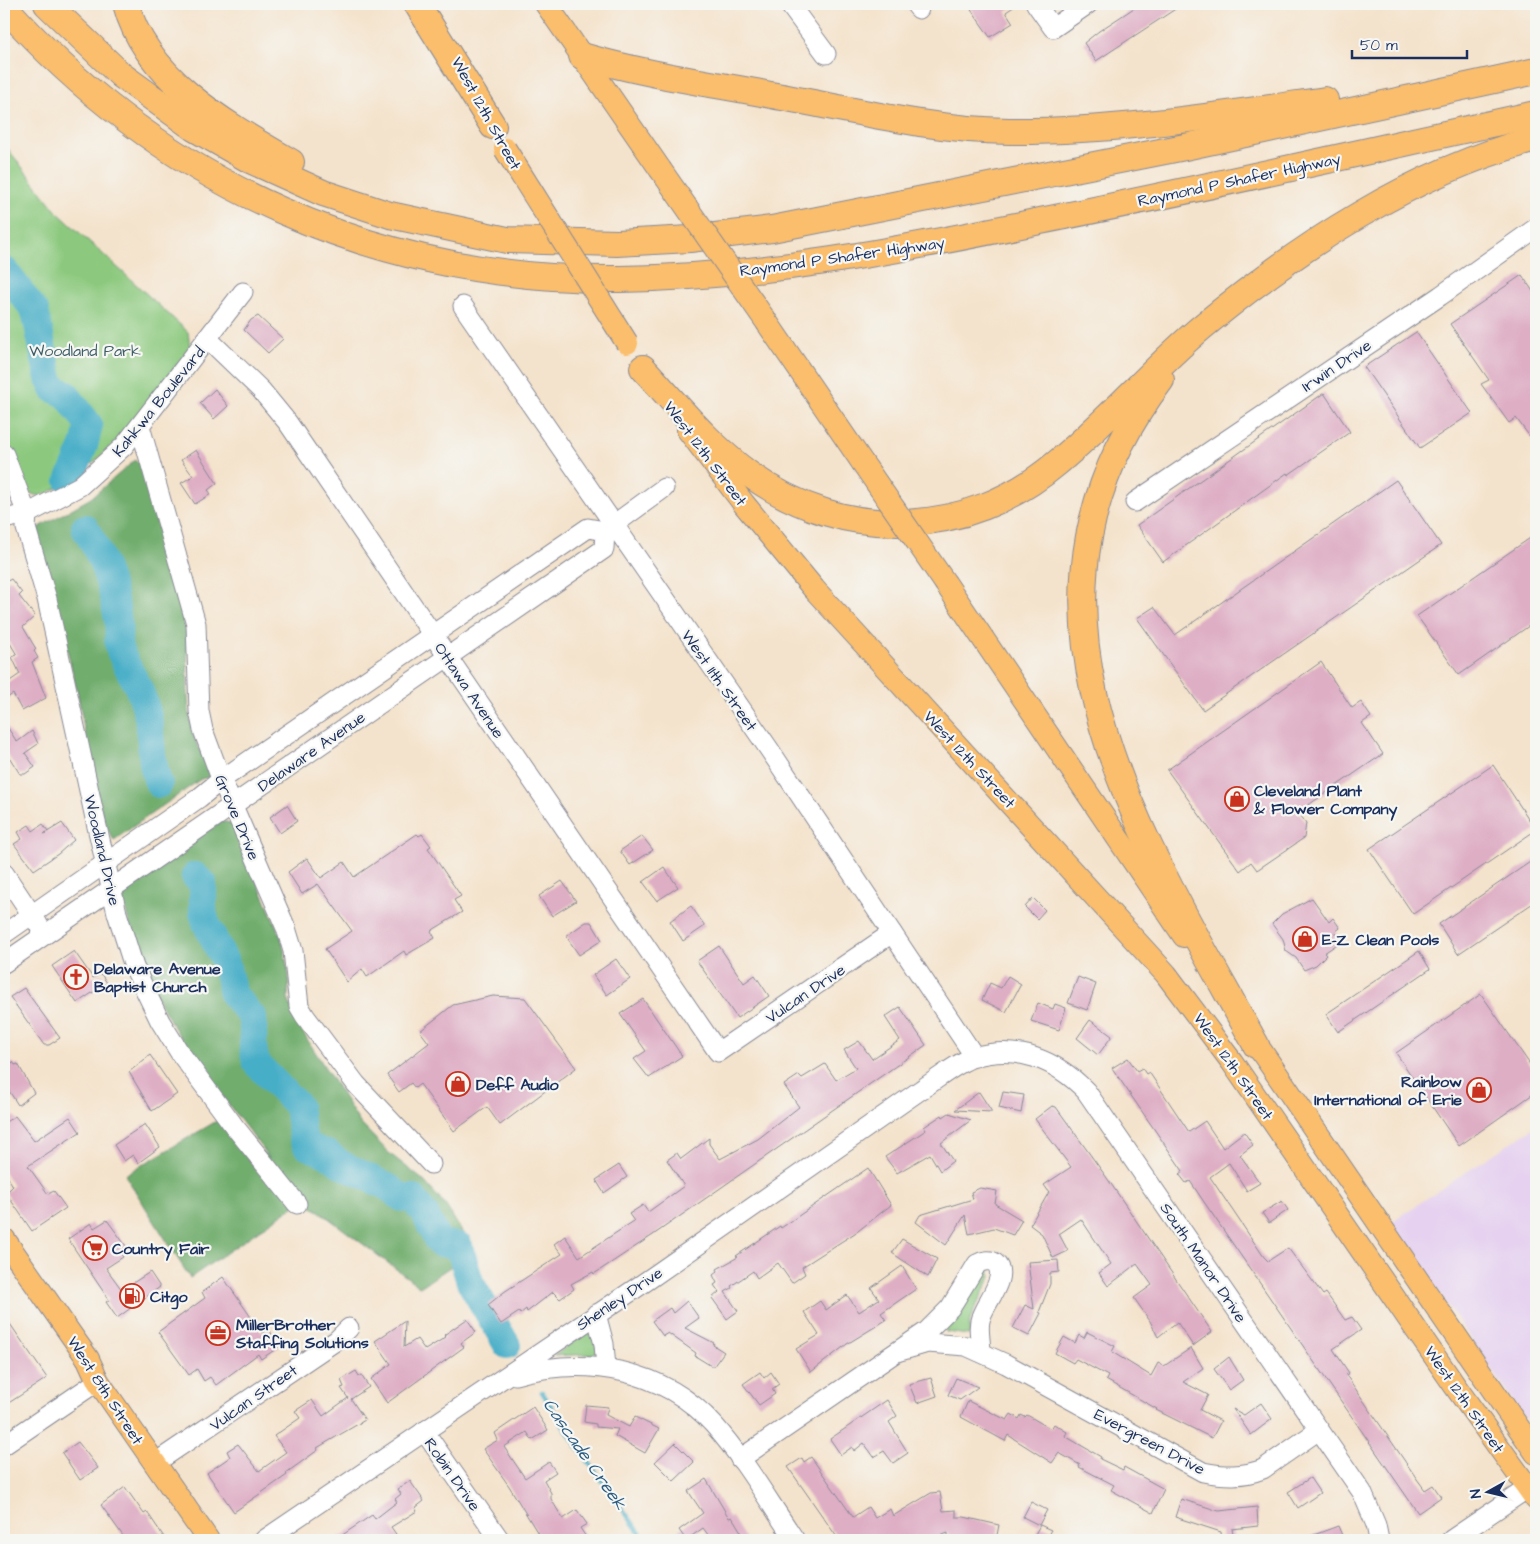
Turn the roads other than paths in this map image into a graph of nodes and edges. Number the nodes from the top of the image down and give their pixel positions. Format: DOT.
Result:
graph roads {
  1 [pos="47,4"];
  2 [pos="126,4"];
  3 [pos="417,4"];
  4 [pos="429,4"];
  5 [pos="546,4"];
  6 [pos="790,4"];
  7 [pos="1036,4"];
  8 [pos="1088,4"];
  9 [pos="4,6"];
  10 [pos="826,54"];
  11 [pos="582,56"];
  12 [pos="1536,71"];
  13 [pos="1536,114"];
  14 [pos="492,126"];
  15 [pos="1536,139"];
  16 [pos="1536,228"];
  17 [pos="468,232"];
  18 [pos="244,292"];
  19 [pos="1240,297"];
  20 [pos="463,306"];
  21 [pos="208,339"];
  22 [pos="643,368"];
  23 [pos="140,426"];
  24 [pos="4,454"];
  25 [pos="664,488"];
  26 [pos="1135,502"];
  27 [pos="27,514"];
  28 [pos="4,519"];
  29 [pos="609,528"];
  30 [pos="433,636"];
  31 [pos="448,658"];
  32 [pos="221,780"];
  33 [pos="232,805"];
  34 [pos="106,862"];
  35 [pos="4,873"];
  36 [pos="111,888"];
  37 [pos="32,915"];
  38 [pos="892,933"];
  39 [pos="4,934"];
  40 [pos="46,934"];
  41 [pos="4,963"];
  42 [pos="1256,1045"];
  43 [pos="718,1052"];
  44 [pos="975,1057"];
  45 [pos="431,1164"];
  46 [pos="297,1204"];
  47 [pos="4,1239"];
  48 [pos="596,1314"];
  49 [pos="349,1328"];
  50 [pos="897,1352"];
  51 [pos="981,1352"];
  52 [pos="606,1368"];
  53 [pos="504,1378"];
  54 [pos="98,1381"];
  55 [pos="1320,1430"];
  56 [pos="424,1432"];
  57 [pos="4,1445"];
  58 [pos="1536,1453"];
  59 [pos="740,1459"];
  60 [pos="155,1463"];
  61 [pos="1532,1494"];
  62 [pos="208,1540"];
  63 [pos="264,1540"];
  64 [pos="500,1540"];
  65 [pos="796,1540"];
  66 [pos="1379,1540"];
  67 [pos="1451,1540"];
  1 -- 17 [label="highway"];
  2 -- 17 [label="highway"];
  3 -- 14 [label="highway"];
  4 -- 14 [label="main road, West 12th Street"];
  5 -- 11 [label="main road, West 12th Street"];
  6 -- 10 [label="street"];
  7 -- 8 [label="street"];
  9 -- 13 [label="highway, Raymond P Shafer Highway"];
  11 -- 12 [label="highway"];
  11 -- 42 [label="main road, West 12th Street, bridge"];
  12 -- 17 [label="highway"];
  14 -- 22 [label="main road, West 12th Street, bridge"];
  15 -- 19 [label="highway"];
  16 -- 26 [label="street, Irwin Drive"];
  18 -- 21 [label="street, Kahkwa Boulevard"];
  19 -- 22 [label="highway"];
  19 -- 42 [label="highway"];
  20 -- 29 [label="street, West 11th Street"];
  21 -- 23 [label="street, Kahkwa Boulevard"];
  21 -- 30 [label="street, Ottawa Avenue"];
  22 -- 61 [label="main road, West 12th Street"];
  23 -- 27 [label="street, Kahkwa Boulevard"];
  23 -- 32 [label="street, Grove Drive"];
  24 -- 27 [label="street, Woodland Drive"];
  25 -- 29 [label="street"];
  27 -- 28 [label="street, Kahkwa Boulevard"];
  27 -- 34 [label="street, Woodland Drive"];
  29 -- 30 [label="street, Delaware Avenue"];
  29 -- 31 [label="street, Delaware Avenue"];
  29 -- 38 [label="street, West 11th Street"];
  30 -- 31 [label="street, Ottawa Avenue"];
  30 -- 32 [label="street, Delaware Avenue"];
  31 -- 33 [label="street, Delaware Avenue"];
  31 -- 43 [label="street, Ottawa Avenue"];
  32 -- 33 [label="street, Grove Drive"];
  32 -- 34 [label="street, Delaware Avenue"];
  33 -- 36 [label="street, Delaware Avenue"];
  33 -- 45 [label="street, Grove Drive"];
  34 -- 36 [label="street, Woodland Drive"];
  34 -- 37 [label="street, Delaware Avenue"];
  35 -- 37 [label="street"];
  36 -- 40 [label="street, Delaware Avenue"];
  36 -- 46 [label="street, Woodland Drive"];
  37 -- 39 [label="street, Delaware Avenue"];
  37 -- 40 [label="street"];
  38 -- 43 [label="street, Vulcan Drive"];
  38 -- 44 [label="street, West 11th Street"];
  40 -- 41 [label="street, Delaware Avenue"];
  42 -- 58 [label="main road, West 12th Street"];
  44 -- 48 [label="street, Shenley Drive"];
  44 -- 55 [label="street, South Manor Drive"];
  47 -- 54 [label="main road, West 8th Street"];
  48 -- 52 [label="street"];
  48 -- 53 [label="street, Shenley Drive"];
  49 -- 60 [label="street, Vulcan Street"];
  50 -- 51 [label="street, Evergreen Drive"];
  50 -- 51 [label="street, Evergreen Drive"];
  50 -- 59 [label="street, Evergreen Drive"];
  51 -- 55 [label="street, Evergreen Drive"];
  52 -- 53 [label="street"];
  52 -- 59 [label="street"];
  53 -- 56 [label="street, Shenley Drive"];
  54 -- 57 [label="street"];
  54 -- 60 [label="main road, West 8th Street"];
  55 -- 66 [label="street, South Manor Drive"];
  56 -- 63 [label="street, Shenley Drive"];
  56 -- 64 [label="street, Robin Drive"];
  59 -- 65 [label="street"];
  60 -- 62 [label="main road, West 8th Street"];
  61 -- 67 [label="street"];
}
